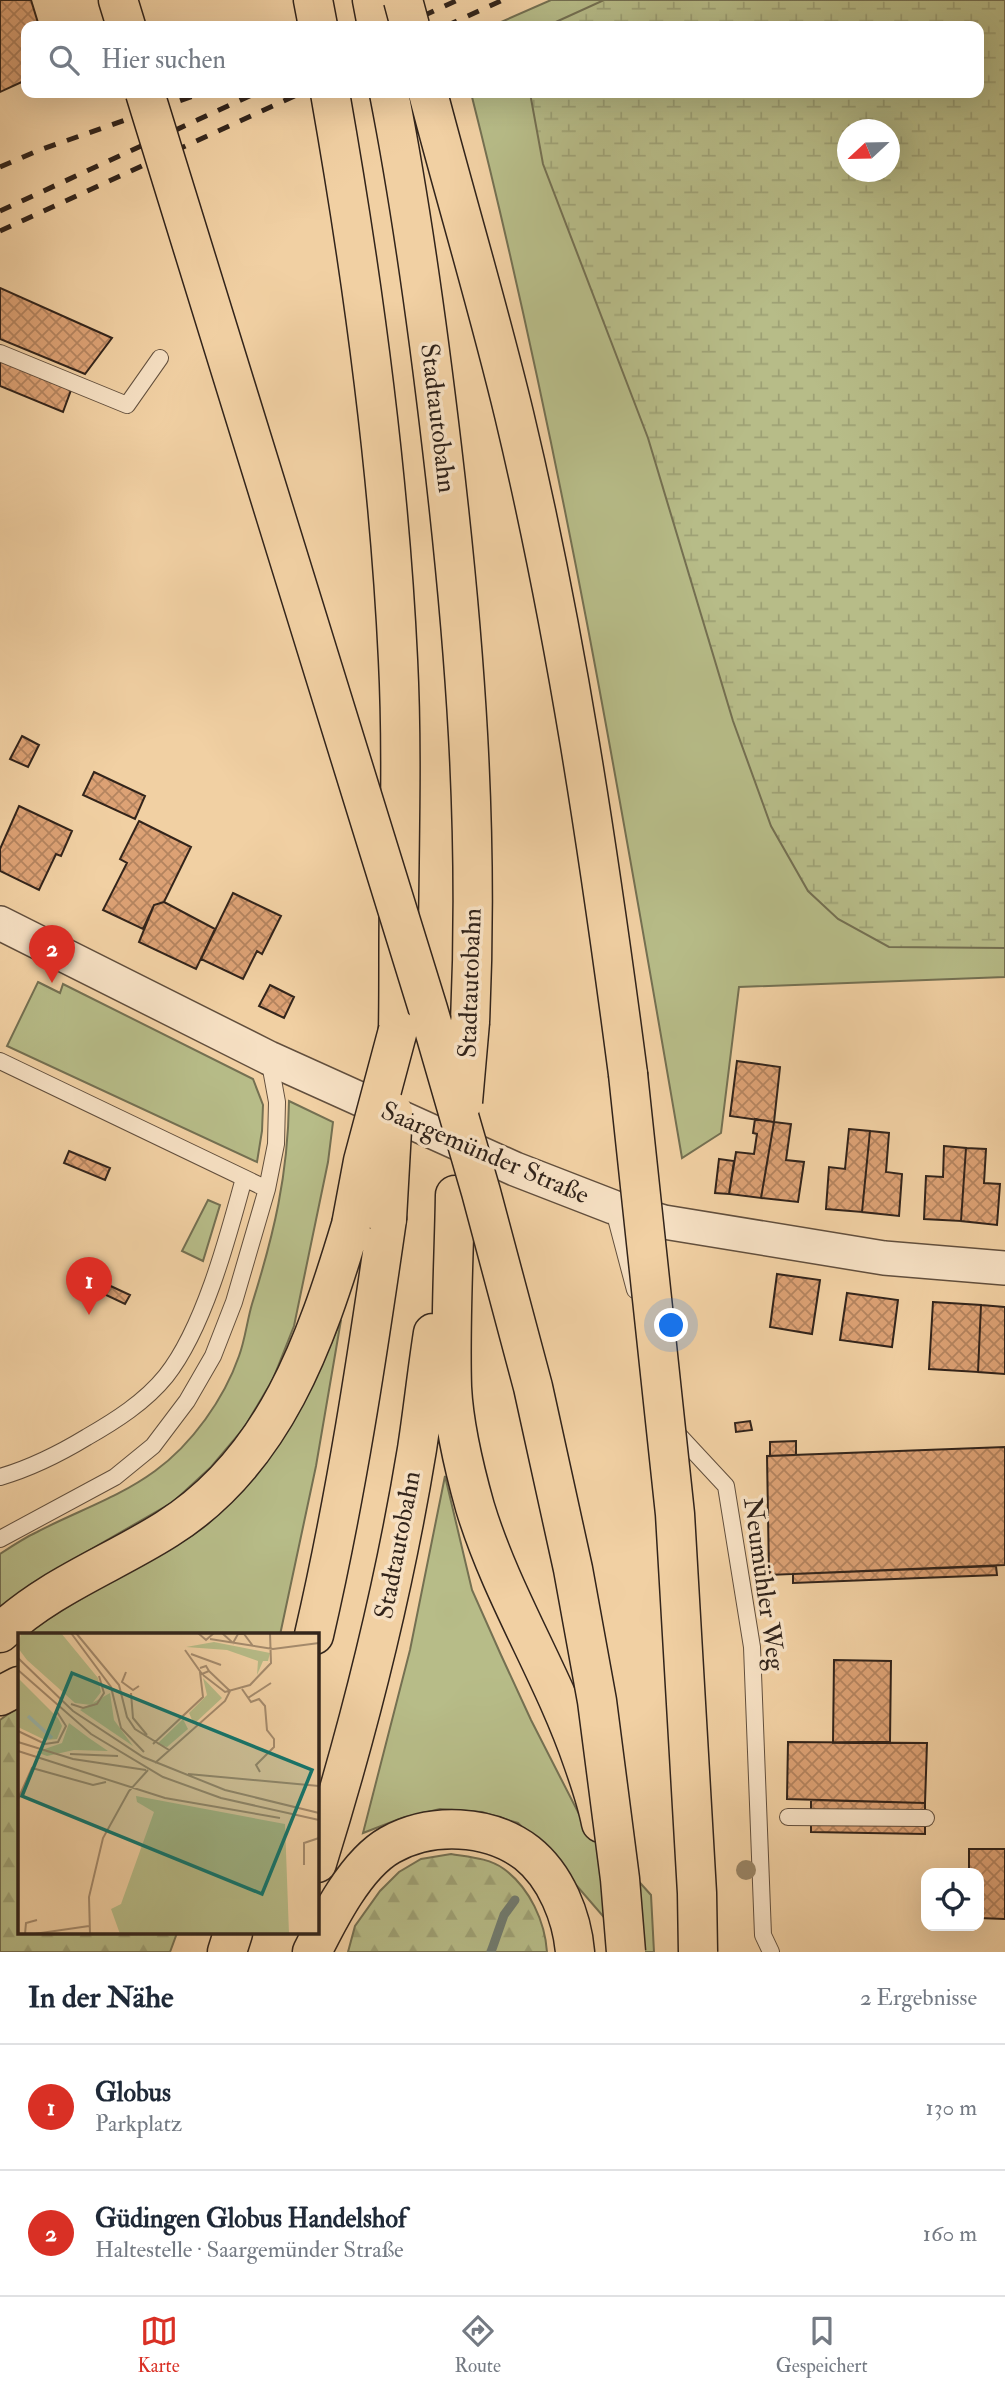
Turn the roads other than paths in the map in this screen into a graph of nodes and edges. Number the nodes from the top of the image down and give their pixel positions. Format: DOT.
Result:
graph roads {
  1 [pos="118,0"];
  2 [pos="313,0"];
  3 [pos="372,0"];
  4 [pos="404,0"];
  5 [pos="124,21"];
  6 [pos="317,21"];
  7 [pos="376,21"];
  8 [pos="409,21"];
  9 [pos="147,98"];
  10 [pos="331,98"];
  11 [pos="430,102"];
  12 [pos="392,108"];
  13 [pos="0,353"];
  14 [pos="160,358"];
  15 [pos="0,923"];
  16 [pos="269,1058"];
  17 [pos="0,1061"];
  18 [pos="244,1178"];
  19 [pos="267,1189"];
  20 [pos="454,1195"];
  21 [pos="613,1207"];
  22 [pos="369,1222"];
  23 [pos="1005,1268"];
  24 [pos="0,1478"];
  25 [pos="0,1539"];
  26 [pos="0,1633"];
  27 [pos="314,1633"];
  28 [pos="18,1687"];
  29 [pos="0,1696"];
  30 [pos="789,1816"];
  31 [pos="926,1818"];
  32 [pos="318,1860"];
  33 [pos="211,1934"];
  34 [pos="233,1934"];
  35 [pos="295,1934"];
  36 [pos="208,1952"];
  37 [pos="227,1952"];
  38 [pos="289,1952"];
  39 [pos="312,1952"];
  40 [pos="575,1952"];
  41 [pos="608,1952"];
  42 [pos="626,1952"];
  43 [pos="698,1952"];
  44 [pos="771,1952"];
  1 -- 5 [label="highway"];
  2 -- 6 [label="highway"];
  3 -- 7 [label="highway"];
  4 -- 8 [label="highway, bridge"];
  9 -- 42 [label="highway, bridge"];
  10 -- 22 [label="highway, bridge"];
  11 -- 43 [label="highway, bridge"];
  12 -- 20 [label="highway, Stadtautobahn, bridge"];
  13 -- 14 [label="lane"];
  15 -- 16 [label="street, Saargemünder Straße"];
  16 -- 19 [label="lane"];
  16 -- 21 [label="street, Saargemünder Straße"];
  17 -- 18 [label="lane"];
  18 -- 19 [label="lane"];
  18 -- 24 [label="lane"];
  19 -- 25 [label="lane"];
  20 -- 32 [label="highway, Stadtautobahn"];
  20 -- 41 [label="highway"];
  21 -- 23 [label="street, Saargemünder Straße"];
  21 -- 44 [label="lane, Neumühler Weg"];
  22 -- 26 [label="highway"];
  22 -- 27 [label="highway"];
  28 -- 29 [label="highway"];
  30 -- 31 [label="lane"];
  33 -- 36 [label="highway"];
  34 -- 37 [label="highway"];
  35 -- 38 [label="highway"];
  39 -- 40 [label="highway"];
}
